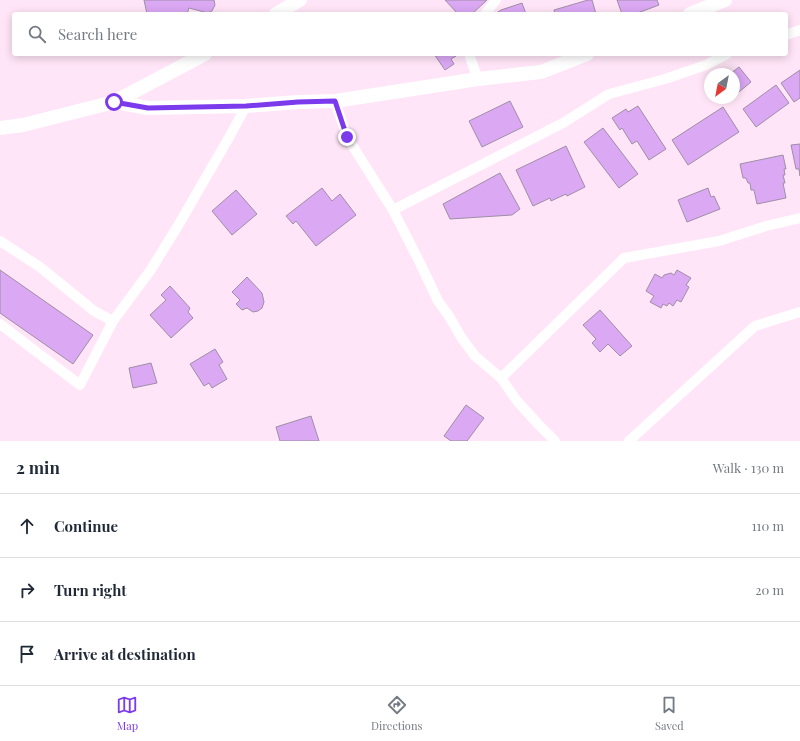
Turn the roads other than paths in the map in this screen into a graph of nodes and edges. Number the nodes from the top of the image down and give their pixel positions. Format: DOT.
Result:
graph roads {
  1 [pos="300,0"];
  2 [pos="496,0"];
  3 [pos="726,0"];
  4 [pos="279,12"];
  5 [pos="487,12"];
  6 [pos="695,12"];
  7 [pos="800,30"];
  8 [pos="788,34"];
  9 [pos="201,56"];
  10 [pos="470,56"];
  11 [pos="582,56"];
  12 [pos="723,56"];
  13 [pos="478,79"];
  14 [pos="335,101"];
  15 [pos="114,102"];
  16 [pos="246,106"];
  17 [pos="23,125"];
  18 [pos="0,128"];
  19 [pos="0,137"];
  20 [pos="393,210"];
  21 [pos="800,218"];
  22 [pos="0,241"];
  23 [pos="800,312"];
  24 [pos="113,321"];
  25 [pos="0,324"];
  26 [pos="501,378"];
  27 [pos="555,441"];
  28 [pos="629,441"];
  1 -- 4 [label="main road"];
  2 -- 5 [label="street"];
  3 -- 6 [label="main road"];
  7 -- 8 [label="street"];
  9 -- 15 [label="main road"];
  10 -- 13 [label="street"];
  11 -- 13 [label="main road"];
  12 -- 20 [label="street"];
  13 -- 14 [label="main road"];
  14 -- 16 [label="main road"];
  14 -- 20 [label="street"];
  15 -- 16 [label="main road"];
  15 -- 17 [label="main road"];
  16 -- 24 [label="street"];
  17 -- 18 [label="main road"];
  17 -- 19 [label="main road"];
  20 -- 26 [label="street"];
  21 -- 26 [label="street"];
  22 -- 24 [label="street"];
  23 -- 28 [label="street"];
  24 -- 25 [label="street"];
  26 -- 27 [label="street"];
}
